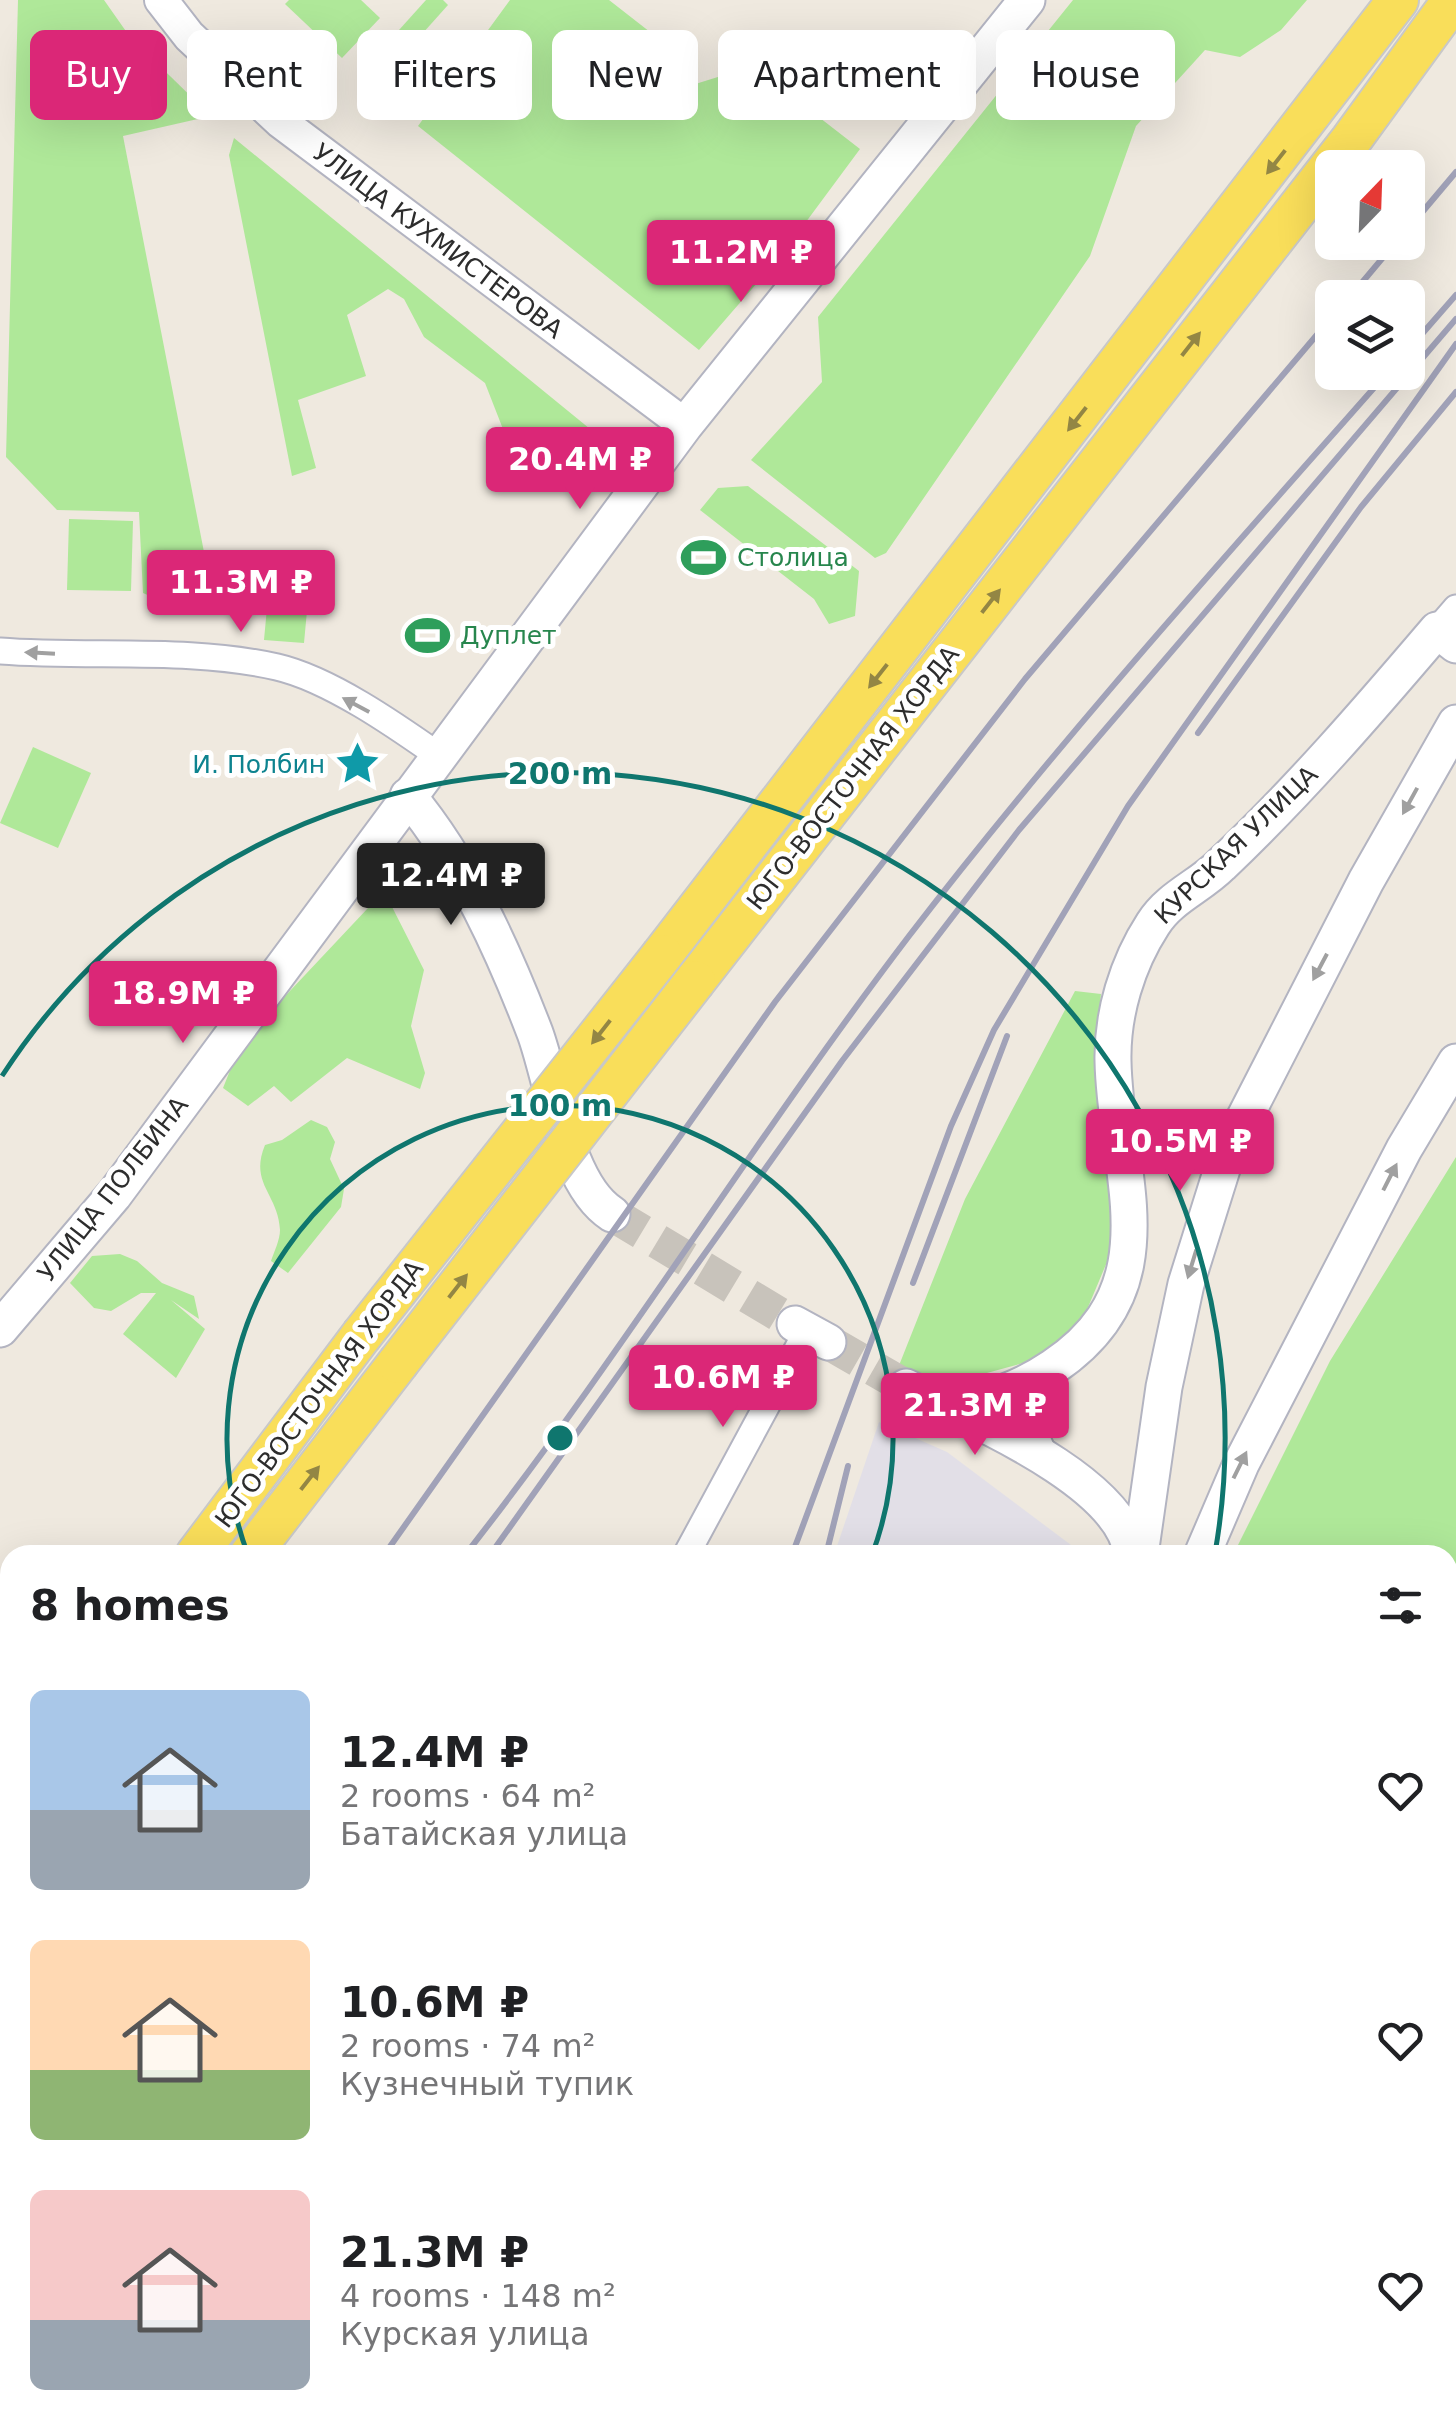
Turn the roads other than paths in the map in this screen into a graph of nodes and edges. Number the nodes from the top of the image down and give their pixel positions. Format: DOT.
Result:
graph roads {
  1 [pos="161,0"];
  2 [pos="1027,0"];
  3 [pos="1398,0"];
  4 [pos="1453,0"];
  5 [pos="685,426"];
  6 [pos="1451,636"];
  7 [pos="0,651"];
  8 [pos="1456,723"];
  9 [pos="439,756"];
  10 [pos="408,796"];
  11 [pos="1456,1062"];
  12 [pos="599,1202"];
  13 [pos="0,1328"];
  14 [pos="810,1332"];
  15 [pos="1040,1376"];
  16 [pos="906,1387"];
  17 [pos="940,1403"];
  18 [pos="1041,1456"];
  19 [pos="204,1545"];
  20 [pos="258,1545"];
  21 [pos="692,1545"];
  22 [pos="1130,1545"];
  23 [pos="1138,1545"];
  24 [pos="1207,1545"];
  1 -- 5 [label="street, УЛИЦА КУХМИСТЕРОВА"];
  2 -- 5 [label="main road, УЛИЦА ПОЛБИНА"];
  3 -- 19 [label="main road, ЮГО-ВОСТОЧНАЯ ХОРДА, one-way, bridge"];
  20 -- 4 [label="main road, ЮГО-ВОСТОЧНАЯ ХОРДА, one-way, bridge"];
  5 -- 9 [label="main road, УЛИЦА ПОЛБИНА"];
  6 -- 15 [label="main road, КУРСКАЯ УЛИЦА"];
  9 -- 7 [label="street, one-way"];
  8 -- 23 [label="main road, one-way"];
  9 -- 10 [label="main road, УЛИЦА ПОЛБИНА"];
  10 -- 12 [label="main road"];
  10 -- 13 [label="main road, УЛИЦА ПОЛБИНА"];
  24 -- 11 [label="main road, one-way"];
  14 -- 21 [label="street"];
  15 -- 17 [label="main road, КУРСКАЯ УЛИЦА"];
  15 -- 18 [label="street"];
  16 -- 17 [label="main road"];
  17 -- 18 [label="main road"];
  18 -- 22 [label="main road"];
}
